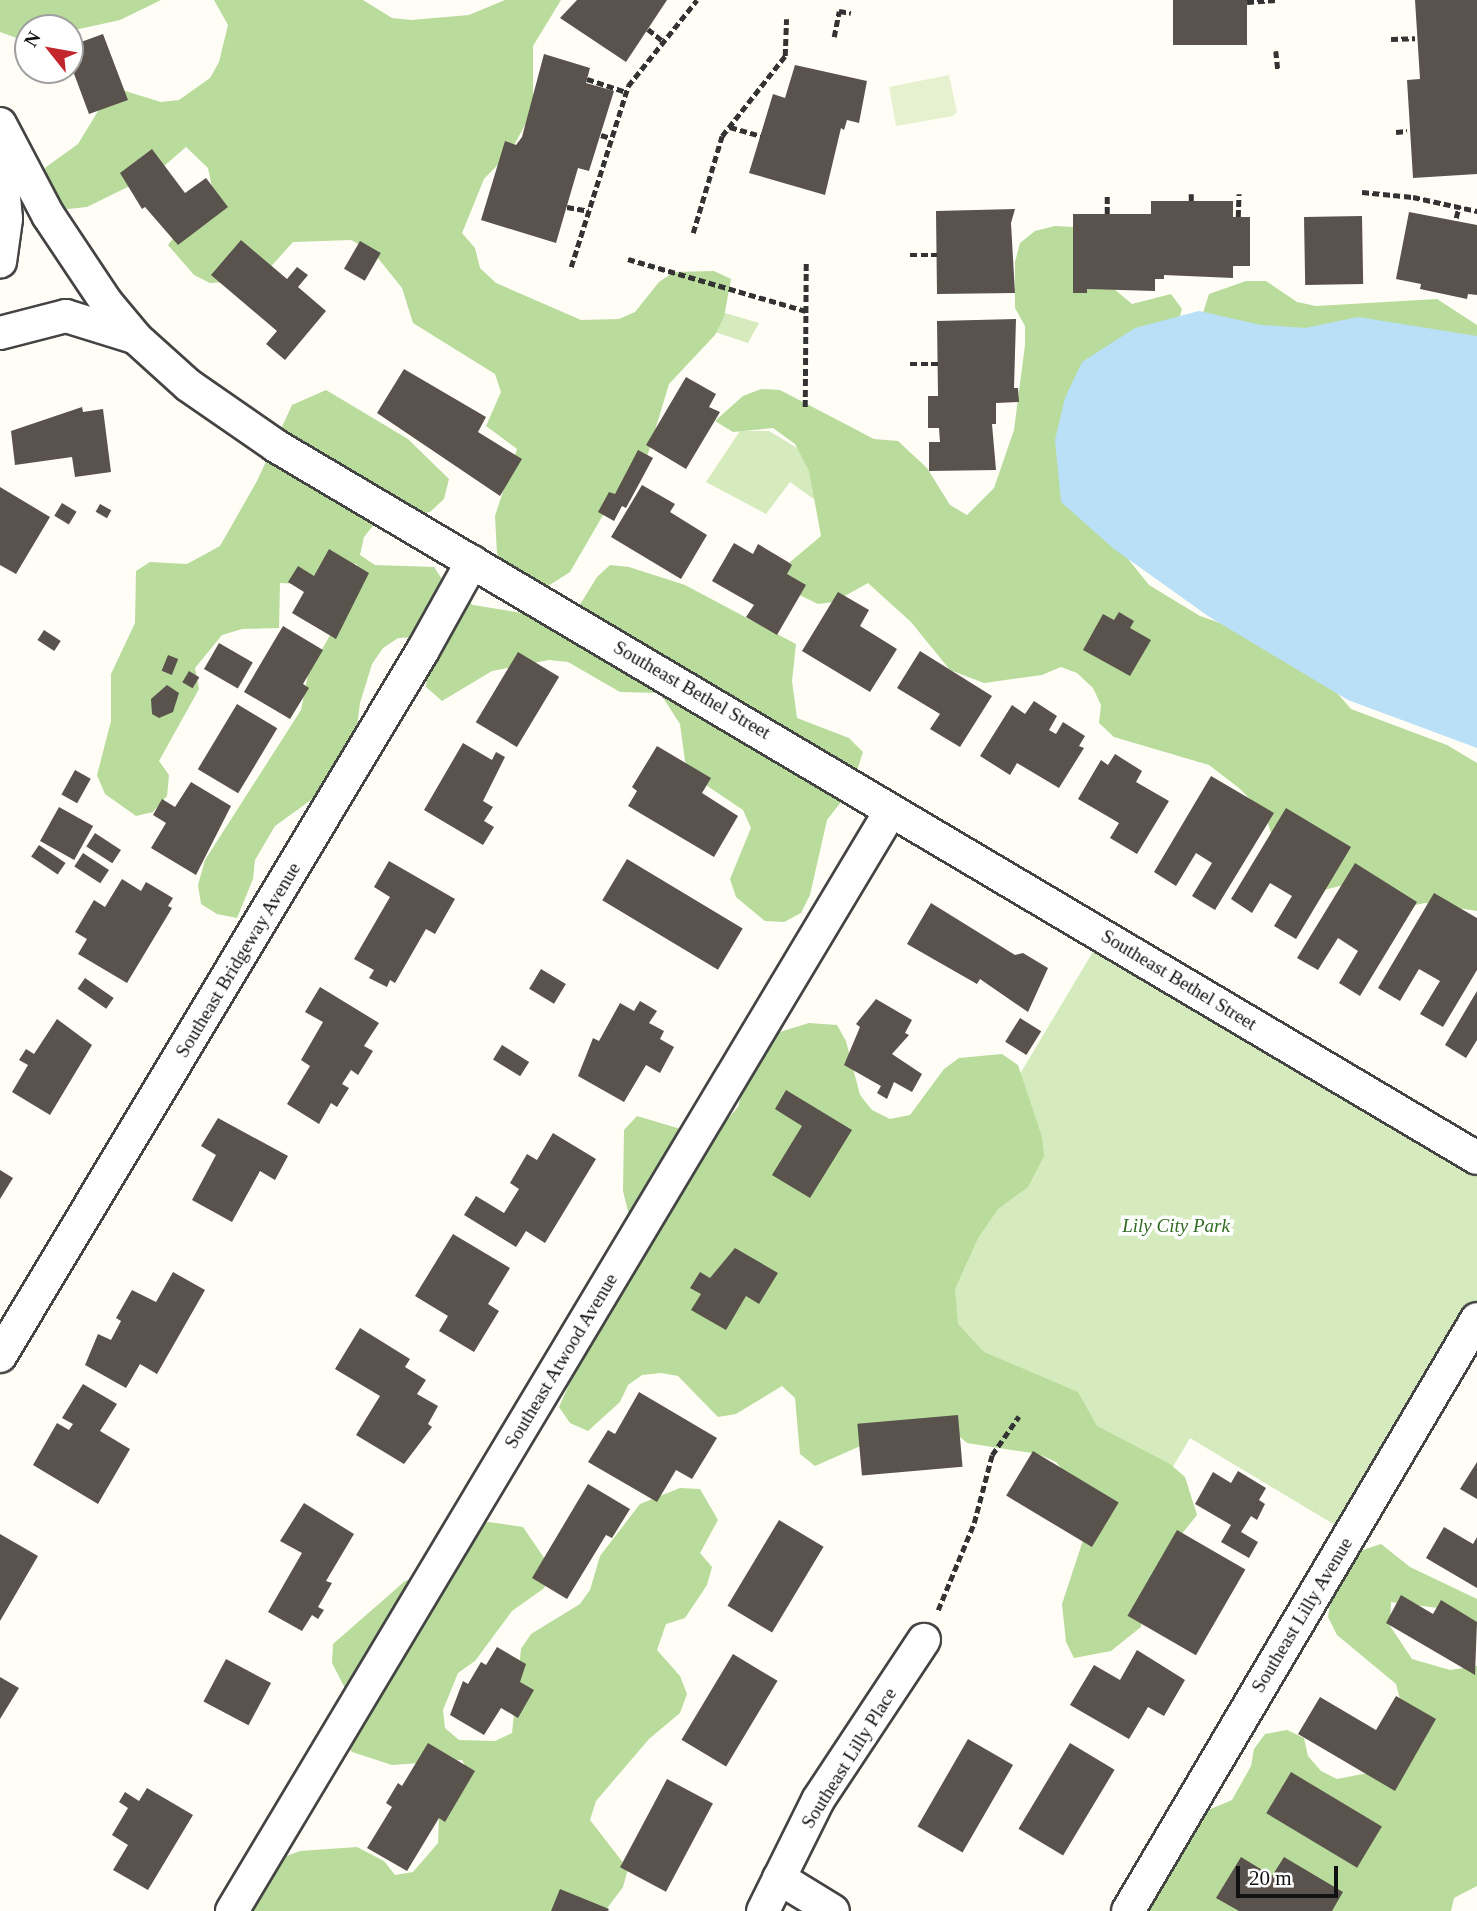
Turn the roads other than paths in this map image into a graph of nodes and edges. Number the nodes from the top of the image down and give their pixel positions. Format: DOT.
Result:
graph roads {
  1 [pos="0,124"];
  2 [pos="0,152"];
  3 [pos="0,262"];
  4 [pos="0,333"];
  5 [pos="136,338"];
  6 [pos="472,562"];
  7 [pos="890,811"];
  8 [pos="1477,1158"];
  9 [pos="1477,1319"];
  10 [pos="0,1356"];
  11 [pos="924,1640"];
  12 [pos="779,1878"];
  13 [pos="232,1911"];
  14 [pos="763,1911"];
  15 [pos="833,1911"];
  16 [pos="1128,1911"];
  1 -- 5 [label="street, Southeast Bethel Street"];
  2 -- 3 [label="street"];
  4 -- 5 [label="street"];
  5 -- 6 [label="street, Southeast Bethel Street"];
  6 -- 7 [label="street, Southeast Bethel Street"];
  6 -- 10 [label="street, Southeast Bridgeway Avenue"];
  7 -- 8 [label="street, Southeast Bethel Street"];
  7 -- 13 [label="street, Southeast Atwood Avenue"];
  9 -- 16 [label="street, Southeast Lilly Avenue"];
  11 -- 12 [label="street, Southeast Lilly Place"];
  12 -- 14 [label="street, Southeast Lilly Place"];
  12 -- 15 [label="street"];
}
